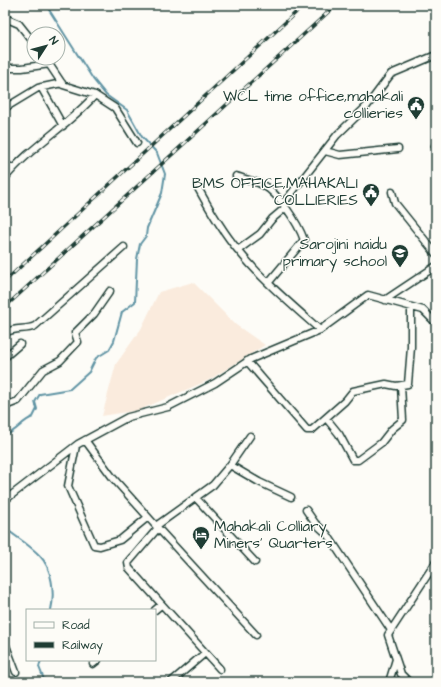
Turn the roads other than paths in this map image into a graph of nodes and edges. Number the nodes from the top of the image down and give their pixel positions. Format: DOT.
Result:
graph roads {
  1 [pos="5,18"];
  2 [pos="26,33"];
  3 [pos="436,56"];
  4 [pos="36,66"];
  5 [pos="51,66"];
  6 [pos="5,68"];
  7 [pos="62,83"];
  8 [pos="41,87"];
  9 [pos="95,95"];
  10 [pos="5,108"];
  11 [pos="63,126"];
  12 [pos="137,143"];
  13 [pos="398,149"];
  14 [pos="325,151"];
  15 [pos="5,163"];
  16 [pos="12,169"];
  17 [pos="236,176"];
  18 [pos="5,178"];
  19 [pos="198,188"];
  20 [pos="392,192"];
  21 [pos="284,206"];
  22 [pos="124,248"];
  23 [pos="238,250"];
  24 [pos="436,254"];
  25 [pos="436,266"];
  26 [pos="269,282"];
  27 [pos="110,291"];
  28 [pos="385,300"];
  29 [pos="411,307"];
  30 [pos="436,323"];
  31 [pos="320,330"];
  32 [pos="5,333"];
  33 [pos="20,344"];
  34 [pos="5,357"];
  35 [pos="248,361"];
  36 [pos="401,386"];
  37 [pos="5,406"];
  38 [pos="326,418"];
  39 [pos="250,436"];
  40 [pos="85,440"];
  41 [pos="76,446"];
  42 [pos="230,464"];
  43 [pos="291,497"];
  44 [pos="196,498"];
  45 [pos="5,500"];
  46 [pos="306,510"];
  47 [pos="148,517"];
  48 [pos="157,527"];
  49 [pos="255,562"];
  50 [pos="436,562"];
  51 [pos="161,604"];
  52 [pos="156,609"];
  53 [pos="391,630"];
  54 [pos="256,635"];
  55 [pos="5,643"];
  56 [pos="205,653"];
  57 [pos="396,659"];
  58 [pos="220,670"];
  59 [pos="16,672"];
  60 [pos="171,682"];
  61 [pos="389,682"];
  62 [pos="409,682"];
  1 -- 2 [label="street"];
  3 -- 14 [label="street"];
  4 -- 6 [label="street"];
  5 -- 7 [label="street"];
  7 -- 8 [label="street"];
  7 -- 9 [label="street"];
  8 -- 10 [label="street"];
  8 -- 11 [label="street"];
  9 -- 11 [label="street"];
  9 -- 12 [label="street"];
  11 -- 16 [label="street"];
  13 -- 14 [label="street"];
  14 -- 21 [label="street"];
  15 -- 16 [label="street"];
  16 -- 18 [label="street"];
  17 -- 21 [label="street"];
  19 -- 23 [label="street"];
  20 -- 24 [label="street"];
  21 -- 23 [label="street"];
  21 -- 26 [label="street"];
  22 -- 32 [label="street"];
  23 -- 26 [label="street"];
  25 -- 28 [label="street"];
  26 -- 31 [label="street"];
  27 -- 37 [label="street"];
  28 -- 29 [label="street"];
  28 -- 31 [label="street"];
  29 -- 30 [label="street"];
  29 -- 36 [label="street"];
  31 -- 35 [label="street"];
  33 -- 34 [label="street"];
  35 -- 38 [label="street"];
  35 -- 40 [label="street"];
  36 -- 38 [label="street"];
  36 -- 38 [label="street"];
  39 -- 42 [label="street"];
  40 -- 41 [label="street"];
  40 -- 47 [label="street"];
  41 -- 45 [label="street"];
  41 -- 47 [label="street"];
  42 -- 43 [label="street"];
  42 -- 44 [label="street"];
  44 -- 48 [label="street"];
  44 -- 49 [label="street"];
  46 -- 53 [label="street"];
  47 -- 48 [label="street"];
  48 -- 51 [label="street"];
  48 -- 54 [label="street"];
  50 -- 53 [label="street"];
  51 -- 52 [label="street"];
  51 -- 56 [label="street"];
  53 -- 57 [label="street"];
  55 -- 59 [label="street"];
  56 -- 58 [label="street"];
  56 -- 60 [label="street"];
  57 -- 61 [label="street"];
  57 -- 62 [label="street"];
}
